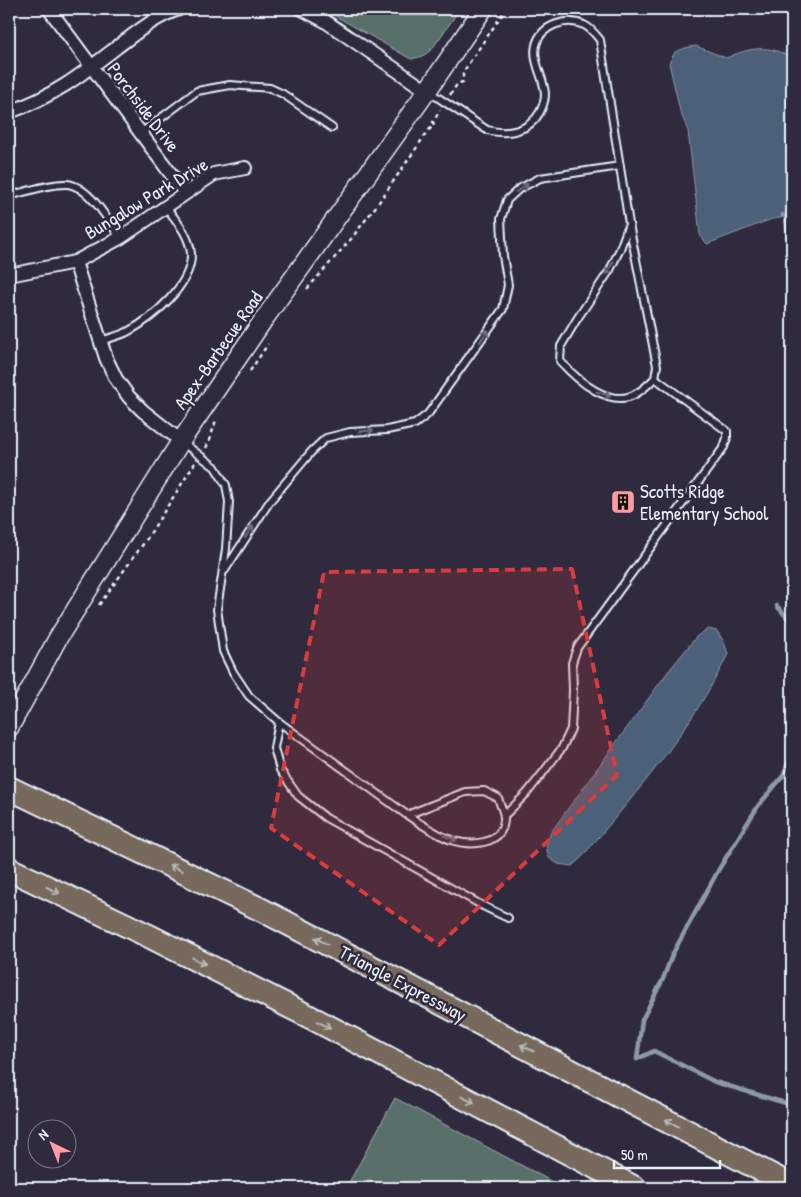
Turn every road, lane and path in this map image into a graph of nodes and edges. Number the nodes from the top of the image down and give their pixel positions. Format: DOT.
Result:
graph roads {
  1 [pos="49,9"];
  2 [pos="179,9"];
  3 [pos="302,9"];
  4 [pos="483,9"];
  5 [pos="506,9"];
  6 [pos="91,67"];
  7 [pos="458,83"];
  8 [pos="427,91"];
  9 [pos="9,112"];
  10 [pos="433,122"];
  11 [pos="332,128"];
  12 [pos="141,133"];
  13 [pos="620,166"];
  14 [pos="245,168"];
  15 [pos="185,193"];
  16 [pos="9,196"];
  17 [pos="166,206"];
  18 [pos="629,224"];
  19 [pos="120,238"];
  20 [pos="75,262"];
  21 [pos="9,275"];
  22 [pos="304,292"];
  23 [pos="270,340"];
  24 [pos="101,341"];
  25 [pos="246,376"];
  26 [pos="655,378"];
  27 [pos="217,417"];
  28 [pos="181,441"];
  29 [pos="208,445"];
  30 [pos="189,473"];
  31 [pos="223,573"];
  32 [pos="98,606"];
  33 [pos="279,722"];
  34 [pos="12,734"];
  35 [pos="9,754"];
  36 [pos="9,788"];
  37 [pos="407,815"];
  38 [pos="504,816"];
  39 [pos="9,870"];
  40 [pos="508,918"];
  41 [pos="792,1186"];
  42 [pos="635,1188"];
  1 -- 6 [label="street, Porchside Drive"];
  2 -- 6 [label="street"];
  3 -- 8 [label="street"];
  4 -- 8 [label="street, Apex-Barbecue Road"];
  5 -- 7 [label="path"];
  6 -- 9 [label="street"];
  6 -- 12 [label="street, Porchside Drive"];
  8 -- 13 [label="lane"];
  8 -- 28 [label="street, Apex-Barbecue Road"];
  10 -- 22 [label="path"];
  11 -- 12 [label="lane"];
  12 -- 15 [label="street, Porchside Drive"];
  13 -- 18 [label="lane"];
  31 -- 13 [label="lane, one-way"];
  14 -- 15 [label="street, Bungalow Park Drive"];
  15 -- 17 [label="street, Bungalow Park Drive"];
  16 -- 19 [label="lane"];
  17 -- 19 [label="street, Bungalow Park Drive"];
  17 -- 24 [label="lane"];
  18 -- 26 [label="lane"];
  18 -- 26 [label="lane, one-way"];
  19 -- 20 [label="street, Bungalow Park Drive"];
  20 -- 21 [label="street, Bungalow Park Drive"];
  20 -- 24 [label="street"];
  23 -- 25 [label="path"];
  24 -- 28 [label="street"];
  26 -- 38 [label="lane"];
  27 -- 29 [label="path"];
  28 -- 31 [label="lane"];
  28 -- 34 [label="street, Apex-Barbecue Road"];
  30 -- 32 [label="path"];
  31 -- 33 [label="lane"];
  33 -- 37 [label="lane"];
  33 -- 40 [label="lane"];
  34 -- 35 [label="path"];
  41 -- 36 [label="highway, Triangle Expressway, one-way"];
  37 -- 38 [label="lane"];
  37 -- 38 [label="lane, one-way"];
  39 -- 42 [label="highway, one-way"];
}
